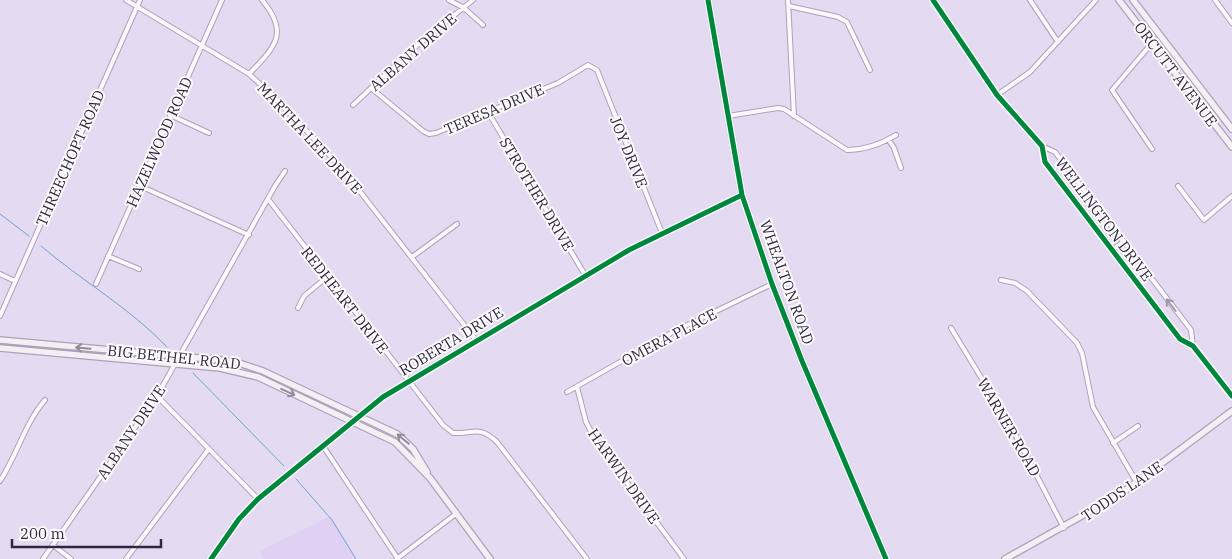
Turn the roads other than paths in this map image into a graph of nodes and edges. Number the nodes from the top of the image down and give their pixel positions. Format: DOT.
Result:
graph roads {
  1 [pos="126,0"];
  2 [pos="140,0"];
  3 [pos="222,0"];
  4 [pos="262,0"];
  5 [pos="449,0"];
  6 [pos="473,0"];
  7 [pos="708,0"];
  8 [pos="788,0"];
  9 [pos="934,0"];
  10 [pos="1030,0"];
  11 [pos="1096,0"];
  12 [pos="1119,0"];
  13 [pos="1134,0"];
  14 [pos="1215,0"];
  15 [pos="137,6"];
  16 [pos="789,6"];
  17 [pos="464,8"];
  18 [pos="1232,23"];
  19 [pos="484,25"];
  20 [pos="1058,42"];
  21 [pos="1152,43"];
  22 [pos="202,44"];
  23 [pos="597,70"];
  24 [pos="870,70"];
  25 [pos="249,74"];
  26 [pos="371,88"];
  27 [pos="996,95"];
  28 [pos="353,105"];
  29 [pos="488,112"];
  30 [pos="170,115"];
  31 [pos="728,116"];
  32 [pos="794,116"];
  33 [pos="1232,129"];
  34 [pos="209,133"];
  35 [pos="896,135"];
  36 [pos="888,139"];
  37 [pos="1042,146"];
  38 [pos="1232,147"];
  39 [pos="1152,149"];
  40 [pos="901,168"];
  41 [pos="286,171"];
  42 [pos="140,186"];
  43 [pos="1178,186"];
  44 [pos="742,195"];
  45 [pos="1232,196"];
  46 [pos="268,199"];
  47 [pos="457,224"];
  48 [pos="662,233"];
  49 [pos="249,235"];
  50 [pos="1123,242"];
  51 [pos="1112,250"];
  52 [pos="108,256"];
  53 [pos="412,257"];
  54 [pos="139,269"];
  55 [pos="0,274"];
  56 [pos="585,275"];
  57 [pos="327,278"];
  58 [pos="1001,280"];
  59 [pos="16,281"];
  60 [pos="96,284"];
  61 [pos="772,284"];
  62 [pos="298,308"];
  63 [pos="0,316"];
  64 [pos="951,328"];
  65 [pos="0,340"];
  66 [pos="476,340"];
  67 [pos="1193,346"];
  68 [pos="0,348"];
  69 [pos="180,357"];
  70 [pos="176,364"];
  71 [pos="269,374"];
  72 [pos="266,381"];
  73 [pos="408,382"];
  74 [pos="577,387"];
  75 [pos="567,392"];
  76 [pos="157,396"];
  77 [pos="1232,396"];
  78 [pos="45,400"];
  79 [pos="1232,411"];
  80 [pos="359,416"];
  81 [pos="352,421"];
  82 [pos="1138,426"];
  83 [pos="1113,443"];
  84 [pos="323,446"];
  85 [pos="208,450"];
  86 [pos="430,478"];
  87 [pos="0,481"];
  88 [pos="1137,483"];
  89 [pos="258,499"];
  90 [pos="457,514"];
  91 [pos="1064,528"];
  92 [pos="53,545"];
  93 [pos="214,554"];
  94 [pos="398,558"];
  95 [pos="43,559"];
  96 [pos="71,559"];
  97 [pos="126,559"];
  98 [pos="211,559"];
  99 [pos="219,559"];
  100 [pos="490,559"];
  101 [pos="587,559"];
  102 [pos="684,559"];
  103 [pos="886,559"];
  104 [pos="1005,559"];
  1 -- 15 [label="street, MARTHA LEE DRIVE"];
  2 -- 15 [label="street, THREECHOPT ROAD"];
  3 -- 22 [label="street, HAZELWOOD ROAD"];
  4 -- 25 [label="street"];
  5 -- 17 [label="street"];
  6 -- 17 [label="street, ALBANY DRIVE"];
  7 -- 31 [label="street, WHEALTON ROAD"];
  8 -- 16 [label="street"];
  9 -- 27 [label="street, WELLINGTON DRIVE"];
  10 -- 20 [label="street"];
  11 -- 20 [label="street"];
  12 -- 21 [label="main road, ORCUTT AVENUE"];
  13 -- 33 [label="main road, ORCUTT AVENUE"];
  14 -- 18 [label="street"];
  15 -- 22 [label="street, MARTHA LEE DRIVE"];
  15 -- 59 [label="street, THREECHOPT ROAD"];
  16 -- 24 [label="street"];
  16 -- 32 [label="street"];
  17 -- 19 [label="street"];
  17 -- 26 [label="street, ALBANY DRIVE"];
  20 -- 27 [label="street"];
  21 -- 38 [label="main road, ORCUTT AVENUE"];
  21 -- 39 [label="street"];
  22 -- 25 [label="street, MARTHA LEE DRIVE"];
  22 -- 30 [label="street, HAZELWOOD ROAD"];
  23 -- 29 [label="street, TERESA DRIVE"];
  23 -- 48 [label="street, JOY DRIVE"];
  25 -- 53 [label="street, MARTHA LEE DRIVE"];
  26 -- 28 [label="street, ALBANY DRIVE"];
  26 -- 29 [label="street, TERESA DRIVE"];
  27 -- 37 [label="street, WELLINGTON DRIVE"];
  29 -- 56 [label="street, STROTHER DRIVE"];
  30 -- 34 [label="street"];
  30 -- 42 [label="street, HAZELWOOD ROAD"];
  31 -- 32 [label="street"];
  31 -- 44 [label="street, WHEALTON ROAD"];
  32 -- 36 [label="street"];
  35 -- 36 [label="street"];
  36 -- 40 [label="street"];
  37 -- 50 [label="street, WELLINGTON DRIVE"];
  37 -- 51 [label="street, WELLINGTON DRIVE"];
  41 -- 46 [label="street, ALBANY DRIVE"];
  42 -- 49 [label="street"];
  42 -- 52 [label="street, HAZELWOOD ROAD"];
  43 -- 45 [label="street"];
  44 -- 48 [label="street, ROBERTA DRIVE"];
  44 -- 61 [label="street, WHEALTON ROAD"];
  46 -- 49 [label="street, ALBANY DRIVE"];
  46 -- 57 [label="street, REDHEART DRIVE"];
  47 -- 53 [label="street"];
  48 -- 56 [label="street, ROBERTA DRIVE"];
  49 -- 69 [label="street, ALBANY DRIVE"];
  50 -- 51 [label="street, WELLINGTON DRIVE"];
  67 -- 50 [label="street, WELLINGTON DRIVE, one-way"];
  51 -- 67 [label="street, WELLINGTON DRIVE"];
  52 -- 54 [label="street"];
  52 -- 60 [label="street, HAZELWOOD ROAD"];
  53 -- 66 [label="street, MARTHA LEE DRIVE"];
  55 -- 59 [label="street"];
  56 -- 66 [label="street, ROBERTA DRIVE"];
  57 -- 62 [label="street"];
  57 -- 73 [label="street, REDHEART DRIVE"];
  58 -- 83 [label="street"];
  59 -- 63 [label="street, THREECHOPT ROAD"];
  61 -- 74 [label="street, OMERA PLACE"];
  61 -- 103 [label="street, WHEALTON ROAD"];
  64 -- 91 [label="street, WARNER ROAD"];
  69 -- 65 [label="main road, BIG BETHEL ROAD, one-way"];
  66 -- 73 [label="street, ROBERTA DRIVE"];
  67 -- 77 [label="street, WELLINGTON DRIVE"];
  68 -- 70 [label="main road, BIG BETHEL ROAD"];
  69 -- 70 [label="street, ALBANY DRIVE"];
  69 -- 71 [label="main road, BIG BETHEL ROAD"];
  70 -- 72 [label="main road, BIG BETHEL ROAD"];
  70 -- 76 [label="street, ALBANY DRIVE"];
  71 -- 72 [label="main road"];
  71 -- 80 [label="main road, BIG BETHEL ROAD"];
  72 -- 81 [label="main road, BIG BETHEL ROAD, one-way"];
  73 -- 80 [label="street, ROBERTA DRIVE"];
  73 -- 101 [label="street, REDHEART DRIVE"];
  74 -- 75 [label="street, OMERA PLACE"];
  74 -- 102 [label="street, HARWIN DRIVE"];
  76 -- 85 [label="street"];
  76 -- 92 [label="street, ALBANY DRIVE"];
  78 -- 87 [label="street"];
  79 -- 88 [label="main road, TODDS LANE"];
  80 -- 81 [label="street, ROBERTA DRIVE"];
  86 -- 80 [label="main road, BIG BETHEL ROAD, one-way"];
  81 -- 84 [label="street, ROBERTA DRIVE"];
  81 -- 86 [label="main road, BIG BETHEL ROAD"];
  82 -- 83 [label="street"];
  83 -- 88 [label="street"];
  84 -- 89 [label="street, ROBERTA DRIVE"];
  84 -- 94 [label="street"];
  85 -- 89 [label="street"];
  85 -- 97 [label="street"];
  86 -- 90 [label="main road, BIG BETHEL ROAD"];
  88 -- 91 [label="main road, TODDS LANE"];
  89 -- 93 [label="street, ROBERTA DRIVE"];
  90 -- 94 [label="street"];
  90 -- 100 [label="main road, BIG BETHEL ROAD"];
  91 -- 104 [label="main road, TODDS LANE"];
  92 -- 95 [label="street, ALBANY DRIVE"];
  92 -- 96 [label="street"];
  93 -- 98 [label="street, ROBERTA DRIVE"];
  93 -- 99 [label="street"];
}
